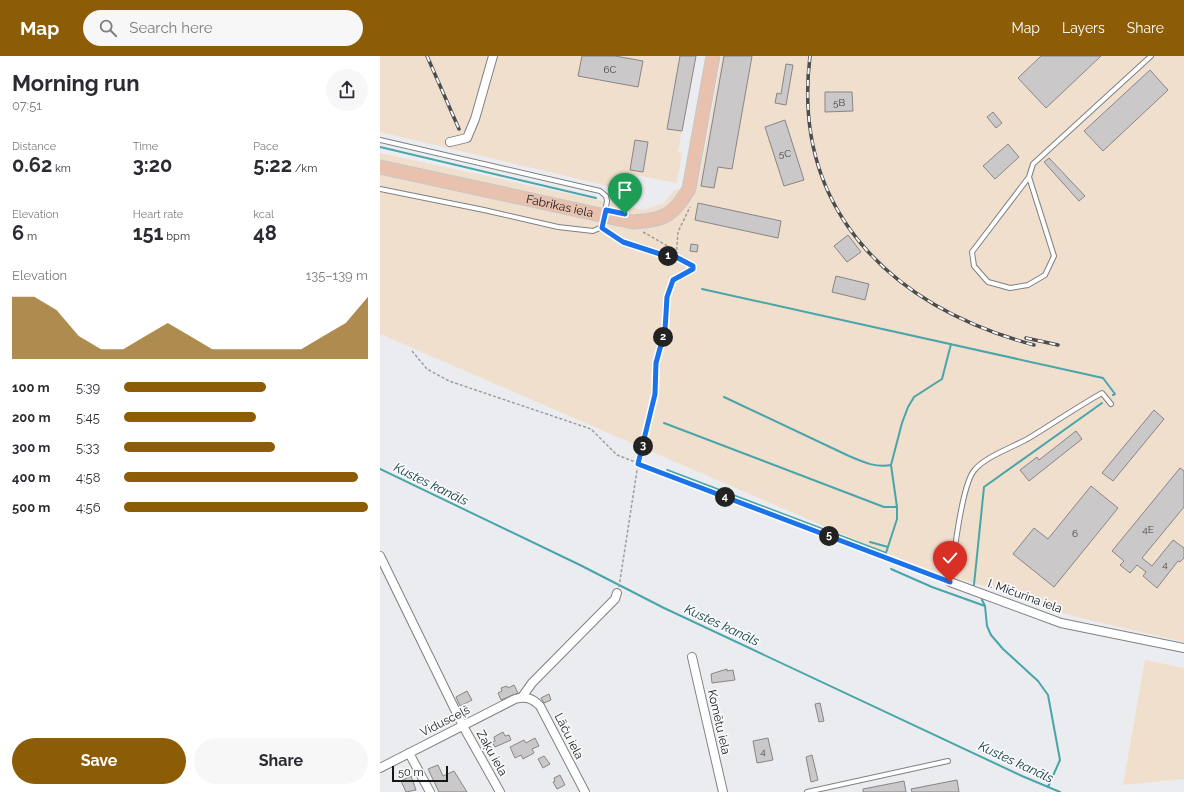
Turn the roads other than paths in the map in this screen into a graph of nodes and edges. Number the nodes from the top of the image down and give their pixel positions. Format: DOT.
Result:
graph roads {
  1 [pos="492,56"];
  2 [pos="713,56"];
  3 [pos="1151,56"];
  4 [pos="380,140"];
  5 [pos="450,142"];
  6 [pos="380,167"];
  7 [pos="1029,176"];
  8 [pos="380,189"];
  9 [pos="603,222"];
  10 [pos="1111,404"];
  11 [pos="380,556"];
  12 [pos="950,582"];
  13 [pos="617,593"];
  14 [pos="1184,648"];
  15 [pos="692,657"];
  16 [pos="524,697"];
  17 [pos="463,726"];
  18 [pos="409,753"];
  19 [pos="948,761"];
  20 [pos="380,768"];
  21 [pos="430,792"];
  22 [pos="500,792"];
  23 [pos="585,792"];
  24 [pos="724,792"];
  25 [pos="807,792"];
  1 -- 5 [label="street"];
  2 -- 9 [label="main road, Fabrikas iela"];
  3 -- 7 [label="lane"];
  4 -- 9 [label="lane"];
  6 -- 9 [label="main road, Fabrikas iela"];
  7 -- 7 [label="lane"];
  8 -- 9 [label="lane"];
  10 -- 12 [label="lane"];
  11 -- 17 [label="street, Zaķu iela"];
  12 -- 14 [label="street, I. Mičurina iela"];
  13 -- 16 [label="street, Vidusceļš"];
  15 -- 24 [label="street, Komētu iela"];
  16 -- 17 [label="street, Vidusceļš"];
  16 -- 23 [label="street, Lāču iela"];
  17 -- 18 [label="street, Vidusceļš"];
  17 -- 22 [label="street, Zaķu iela"];
  18 -- 20 [label="street, Vidusceļš"];
  18 -- 21 [label="street"];
  19 -- 25 [label="lane"];
}
